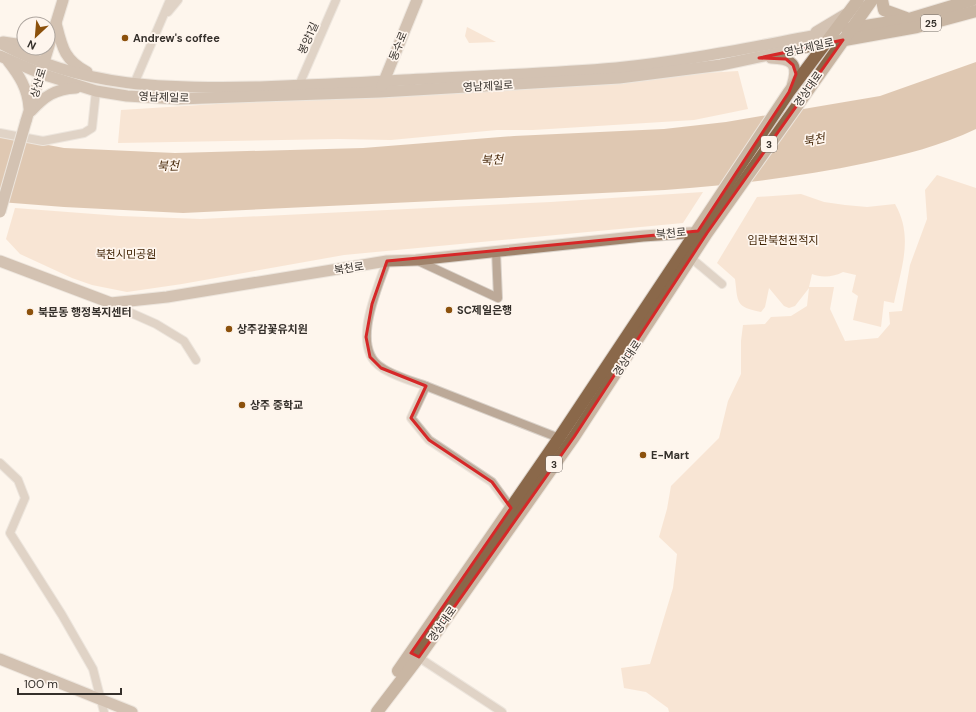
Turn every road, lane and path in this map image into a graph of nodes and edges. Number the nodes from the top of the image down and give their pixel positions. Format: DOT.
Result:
graph roads {
  1 [pos="63,0"];
  2 [pos="170,0"];
  3 [pos="178,0"];
  4 [pos="336,0"];
  5 [pos="417,0"];
  6 [pos="858,0"];
  7 [pos="872,0"];
  8 [pos="882,0"];
  9 [pos="972,0"];
  10 [pos="850,11"];
  11 [pos="976,11"];
  12 [pos="56,16"];
  13 [pos="909,19"];
  14 [pos="162,20"];
  15 [pos="851,29"];
  16 [pos="56,33"];
  17 [pos="838,36"];
  18 [pos="806,37"];
  19 [pos="0,42"];
  20 [pos="826,43"];
  21 [pos="16,44"];
  22 [pos="46,56"];
  23 [pos="3,58"];
  24 [pos="758,58"];
  25 [pos="43,69"];
  26 [pos="100,80"];
  27 [pos="384,81"];
  28 [pos="134,84"];
  29 [pos="299,86"];
  30 [pos="84,87"];
  31 [pos="96,91"];
  32 [pos="380,92"];
  33 [pos="789,92"];
  34 [pos="28,117"];
  35 [pos="0,133"];
  36 [pos="0,212"];
  37 [pos="702,232"];
  38 [pos="496,251"];
  39 [pos="691,258"];
  40 [pos="416,260"];
  41 [pos="0,261"];
  42 [pos="387,261"];
  43 [pos="722,284"];
  44 [pos="111,303"];
  45 [pos="196,360"];
  46 [pos="426,386"];
  47 [pos="559,438"];
  48 [pos="0,463"];
  49 [pos="511,508"];
  50 [pos="415,655"];
  51 [pos="0,659"];
  52 [pos="102,701"];
  53 [pos="104,712"];
  54 [pos="132,712"];
  55 [pos="367,712"];
  56 [pos="377,712"];
  57 [pos="502,712"];
  1 -- 12 [label="street, 상산로"];
  2 -- 14 [label="street"];
  3 -- 14 [label="street"];
  4 -- 29 [label="street, 봉양1길"];
  5 -- 27 [label="street, 동수로"];
  6 -- 10 [label="main road, 경상대로 / 3"];
  7 -- 15 [label="main road"];
  8 -- 13 [label="main road"];
  9 -- 13 [label="main road, 영남제일로"];
  10 -- 17 [label="main road, 경상대로 / 3"];
  10 -- 18 [label="street"];
  11 -- 17 [label="main road, 영남제일로 / 25"];
  13 -- 15 [label="main road, 영남제일로"];
  14 -- 28 [label="street"];
  15 -- 17 [label="main road, 영남제일로"];
  16 -- 26 [label="street"];
  17 -- 18 [label="street, 영남제일로"];
  17 -- 20 [label="main road, 경상대로 / 3"];
  17 -- 37 [label="main road, 경상대로 / 3"];
  18 -- 27 [label="street, 영남제일로"];
  19 -- 21 [label="street"];
  19 -- 25 [label="street, 영남제일로"];
  20 -- 24 [label="street, 영남제일로"];
  20 -- 33 [label="main road, 경상대로 / 3"];
  22 -- 25 [label="street, 상산로"];
  23 -- 25 [label="street, 영남제일로"];
  23 -- 34 [label="street"];
  24 -- 32 [label="street, 영남제일로"];
  24 -- 33 [label="street"];
  25 -- 26 [label="street, 영남제일로"];
  25 -- 30 [label="street, 영남제일로"];
  25 -- 34 [label="street, 상산로"];
  26 -- 28 [label="street, 영남제일로"];
  27 -- 29 [label="street, 영남제일로"];
  27 -- 32 [label="street, 동수로"];
  28 -- 29 [label="street, 영남제일로"];
  30 -- 31 [label="street, 영남제일로"];
  30 -- 34 [label="street"];
  31 -- 32 [label="street, 영남제일로"];
  31 -- 35 [label="street"];
  33 -- 37 [label="main road, 경상대로 / 3"];
  34 -- 36 [label="street, 상산로, bridge"];
  37 -- 38 [label="street, 북천로"];
  37 -- 39 [label="main road, 경상대로 / 3"];
  37 -- 47 [label="main road, 경상대로 / 3"];
  38 -- 40 [label="street, 북천로"];
  38 -- 40 [label="street"];
  39 -- 43 [label="street"];
  39 -- 50 [label="main road, 경상대로 / 3"];
  40 -- 42 [label="street, 북천로"];
  41 -- 44 [label="street, 북천로"];
  42 -- 44 [label="street, 북천로"];
  42 -- 46 [label="street"];
  44 -- 45 [label="street"];
  46 -- 47 [label="street"];
  46 -- 49 [label="street"];
  47 -- 49 [label="main road, 경상대로 / 3"];
  48 -- 52 [label="street"];
  49 -- 50 [label="main road, 경상대로 / 3"];
  50 -- 55 [label="main road, 경상대로 / 3"];
  50 -- 56 [label="main road, 경상대로 / 3"];
  50 -- 57 [label="street"];
  51 -- 52 [label="street"];
  52 -- 53 [label="street"];
  52 -- 54 [label="street"];
}
